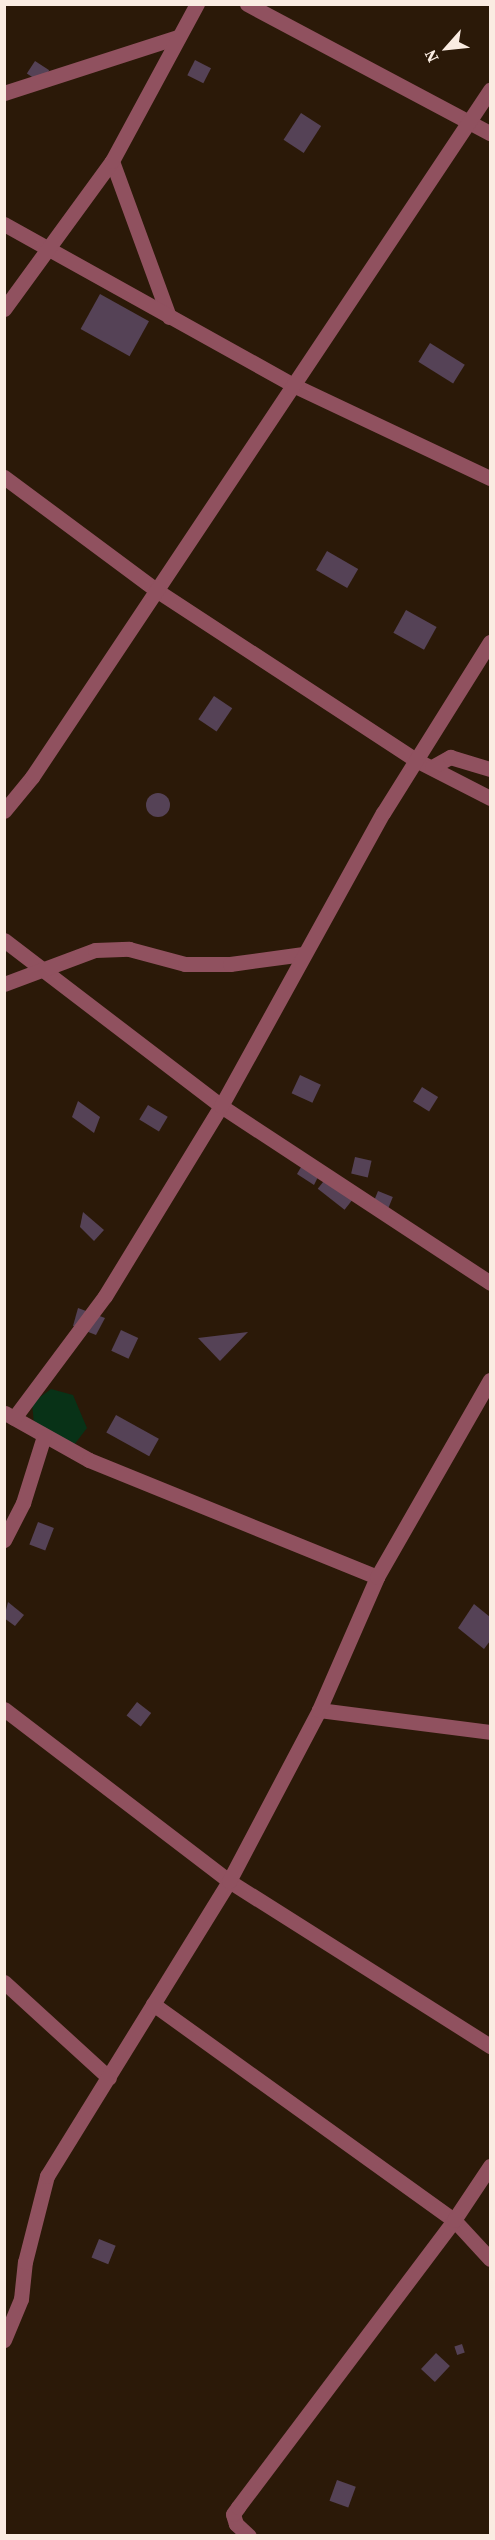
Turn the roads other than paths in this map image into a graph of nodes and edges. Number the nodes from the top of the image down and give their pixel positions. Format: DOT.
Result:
graph roads {
  1 [pos="197,4"];
  2 [pos="247,4"];
  3 [pos="177,36"];
  4 [pos="490,90"];
  5 [pos="4,93"];
  6 [pos="470,121"];
  7 [pos="490,133"];
  8 [pos="112,161"];
  9 [pos="4,224"];
  10 [pos="47,249"];
  11 [pos="4,309"];
  12 [pos="169,317"];
  13 [pos="295,386"];
  14 [pos="4,477"];
  15 [pos="490,478"];
  16 [pos="156,590"];
  17 [pos="490,642"];
  18 [pos="416,760"];
  19 [pos="432,767"];
  20 [pos="490,769"];
  21 [pos="490,798"];
  22 [pos="4,811"];
  23 [pos="4,940"];
  24 [pos="303,954"];
  25 [pos="43,970"];
  26 [pos="4,984"];
  27 [pos="221,1106"];
  28 [pos="490,1282"];
  29 [pos="490,1380"];
  30 [pos="9,1415"];
  31 [pos="44,1436"];
  32 [pos="4,1540"];
  33 [pos="377,1577"];
  34 [pos="4,1709"];
  35 [pos="319,1710"];
  36 [pos="490,1732"];
  37 [pos="229,1881"];
  38 [pos="4,1982"];
  39 [pos="153,2004"];
  40 [pos="490,2046"];
  41 [pos="109,2078"];
  42 [pos="490,2166"];
  43 [pos="454,2220"];
  44 [pos="490,2259"];
  45 [pos="10,2318"];
  46 [pos="4,2340"];
  47 [pos="249,2535"];
  1 -- 3 [label="street"];
  2 -- 6 [label="street"];
  3 -- 5 [label="street"];
  3 -- 8 [label="street"];
  4 -- 6 [label="street"];
  6 -- 7 [label="street"];
  6 -- 13 [label="street"];
  8 -- 10 [label="street"];
  8 -- 12 [label="street"];
  9 -- 10 [label="street"];
  10 -- 11 [label="street"];
  10 -- 12 [label="street"];
  12 -- 13 [label="street"];
  13 -- 15 [label="street"];
  13 -- 16 [label="street"];
  14 -- 16 [label="street"];
  16 -- 18 [label="street"];
  16 -- 22 [label="street"];
  17 -- 18 [label="street"];
  18 -- 19 [label="street"];
  18 -- 24 [label="street"];
  19 -- 20 [label="street"];
  19 -- 21 [label="street"];
  23 -- 25 [label="street"];
  24 -- 25 [label="street"];
  24 -- 27 [label="street"];
  25 -- 26 [label="street"];
  25 -- 27 [label="street"];
  27 -- 28 [label="street"];
  27 -- 30 [label="street"];
  29 -- 33 [label="street"];
  30 -- 31 [label="street"];
  31 -- 32 [label="street"];
  31 -- 33 [label="street"];
  33 -- 35 [label="street"];
  34 -- 37 [label="street"];
  35 -- 36 [label="street"];
  35 -- 37 [label="street"];
  37 -- 39 [label="street"];
  37 -- 40 [label="street"];
  38 -- 41 [label="street"];
  39 -- 41 [label="street"];
  39 -- 43 [label="street"];
  41 -- 45 [label="street"];
  42 -- 43 [label="street"];
  43 -- 44 [label="street"];
  43 -- 47 [label="street"];
  45 -- 46 [label="street"];
}
